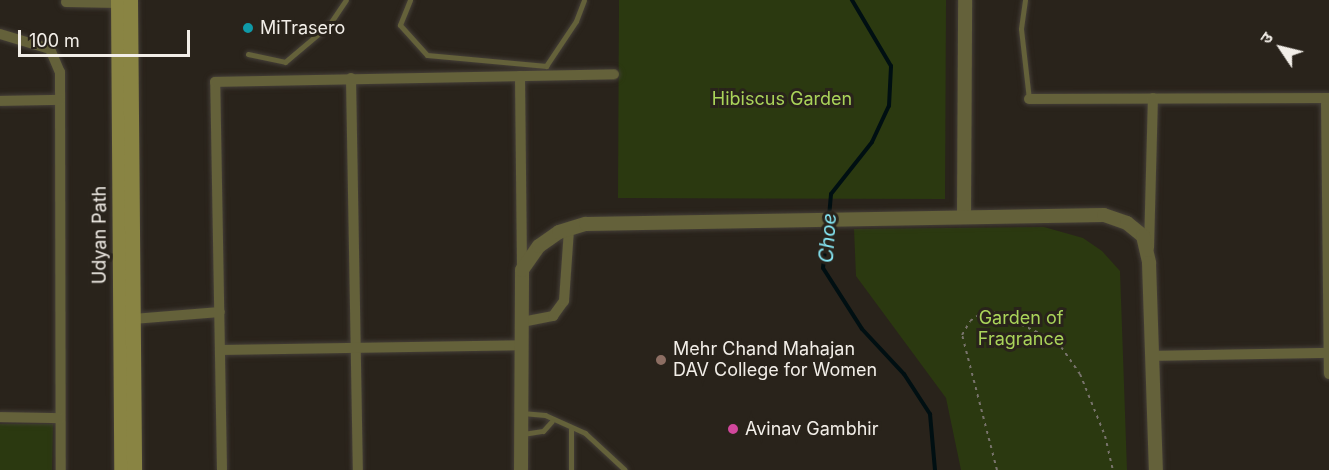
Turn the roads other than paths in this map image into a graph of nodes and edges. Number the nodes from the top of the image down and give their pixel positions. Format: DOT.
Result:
graph roads {
  1 [pos="346,0"];
  2 [pos="410,0"];
  3 [pos="584,0"];
  4 [pos="965,0"];
  5 [pos="1025,0"];
  6 [pos="122,1"];
  7 [pos="66,2"];
  8 [pos="0,34"];
  9 [pos="248,54"];
  10 [pos="614,74"];
  11 [pos="520,76"];
  12 [pos="351,78"];
  13 [pos="1152,98"];
  14 [pos="1327,98"];
  15 [pos="1029,99"];
  16 [pos="60,100"];
  17 [pos="0,101"];
  18 [pos="964,217"];
  19 [pos="568,229"];
  20 [pos="1149,263"];
  21 [pos="522,270"];
  22 [pos="220,312"];
  23 [pos="133,319"];
  24 [pos="522,322"];
  25 [pos="522,345"];
  26 [pos="356,347"];
  27 [pos="220,350"];
  28 [pos="1329,353"];
  29 [pos="1151,357"];
  30 [pos="1329,374"];
  31 [pos="521,413"];
  32 [pos="0,417"];
  33 [pos="60,418"];
  34 [pos="552,421"];
  35 [pos="571,429"];
  36 [pos="521,434"];
  37 [pos="61,470"];
  38 [pos="122,470"];
  39 [pos="134,470"];
  40 [pos="222,470"];
  41 [pos="358,470"];
  42 [pos="521,470"];
  43 [pos="571,470"];
  44 [pos="625,470"];
  45 [pos="1156,470"];
  1 -- 9 [label="lane"];
  2 -- 3 [label="lane"];
  4 -- 18 [label="street"];
  5 -- 15 [label="lane"];
  6 -- 7 [label="street"];
  6 -- 23 [label="main road, Udyan Path"];
  6 -- 38 [label="main road, Udyan Path"];
  8 -- 16 [label="street"];
  10 -- 11 [label="street"];
  11 -- 12 [label="street"];
  11 -- 21 [label="street"];
  12 -- 22 [label="street"];
  12 -- 26 [label="street"];
  13 -- 14 [label="street"];
  13 -- 15 [label="street"];
  13 -- 20 [label="street"];
  14 -- 28 [label="street"];
  16 -- 17 [label="street"];
  16 -- 33 [label="street"];
  18 -- 19 [label="street"];
  18 -- 20 [label="street"];
  19 -- 21 [label="street"];
  19 -- 24 [label="street"];
  20 -- 29 [label="street"];
  21 -- 24 [label="street"];
  22 -- 23 [label="street"];
  22 -- 27 [label="street"];
  23 -- 39 [label="main road, Udyan Path"];
  24 -- 25 [label="street"];
  25 -- 26 [label="street"];
  25 -- 31 [label="street"];
  26 -- 27 [label="street"];
  26 -- 41 [label="street"];
  27 -- 40 [label="street"];
  28 -- 29 [label="street"];
  28 -- 30 [label="street"];
  29 -- 45 [label="street"];
  31 -- 34 [label="lane"];
  31 -- 36 [label="street"];
  32 -- 33 [label="street"];
  33 -- 37 [label="street"];
  34 -- 35 [label="lane"];
  34 -- 36 [label="lane"];
  35 -- 43 [label="lane"];
  35 -- 44 [label="lane"];
  36 -- 42 [label="street"];
}
